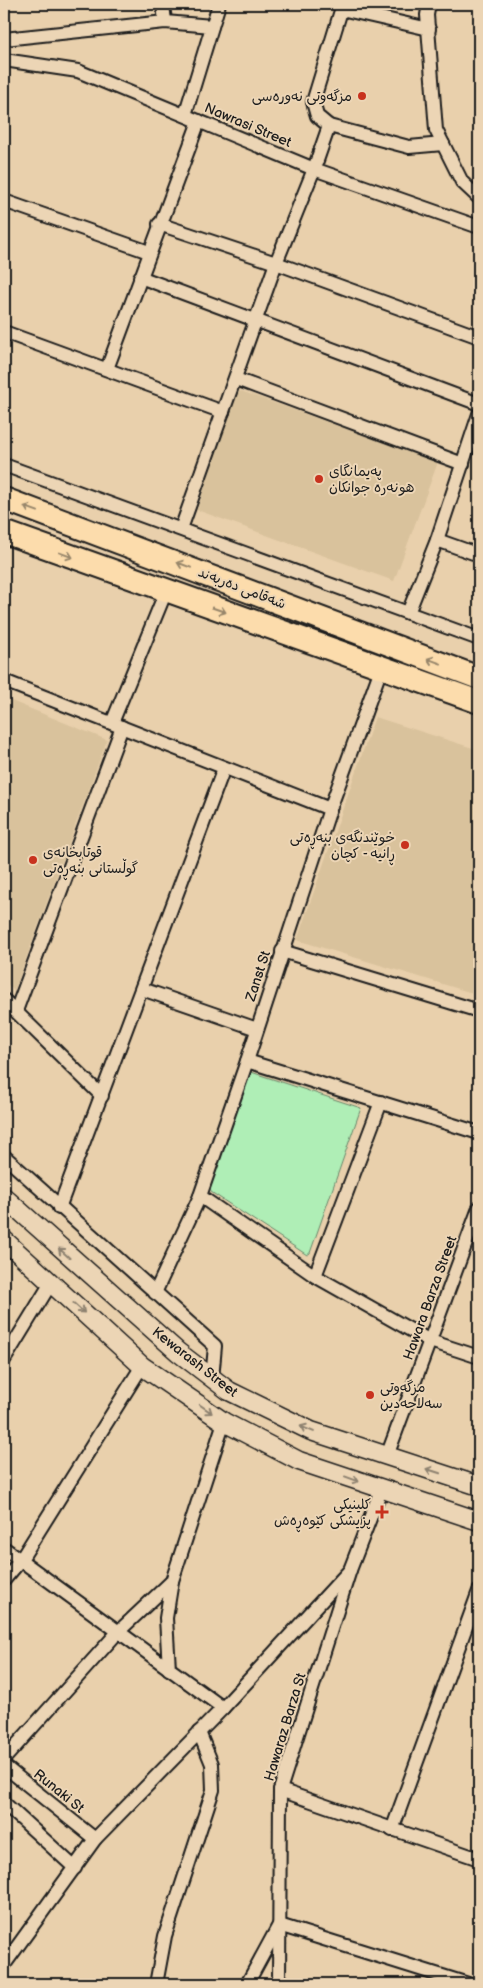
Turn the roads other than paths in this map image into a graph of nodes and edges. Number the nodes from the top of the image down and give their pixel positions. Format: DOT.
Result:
graph roads {
  1 [pos="163,4"];
  2 [pos="219,4"];
  3 [pos="429,4"];
  4 [pos="342,7"];
  5 [pos="165,22"];
  6 [pos="212,26"];
  7 [pos="428,29"];
  8 [pos="4,39"];
  9 [pos="4,60"];
  10 [pos="185,115"];
  11 [pos="199,121"];
  12 [pos="329,126"];
  13 [pos="443,144"];
  14 [pos="314,169"];
  15 [pos="479,198"];
  16 [pos="4,201"];
  17 [pos="159,224"];
  18 [pos="479,227"];
  19 [pos="149,252"];
  20 [pos="276,263"];
  21 [pos="140,277"];
  22 [pos="257,319"];
  23 [pos="4,332"];
  24 [pos="479,337"];
  25 [pos="107,369"];
  26 [pos="236,379"];
  27 [pos="479,404"];
  28 [pos="223,412"];
  29 [pos="479,414"];
  30 [pos="4,464"];
  31 [pos="463,464"];
  32 [pos="4,499"];
  33 [pos="181,529"];
  34 [pos="4,532"];
  35 [pos="437,540"];
  36 [pos="479,555"];
  37 [pos="166,591"];
  38 [pos="408,613"];
  39 [pos="479,640"];
  40 [pos="382,666"];
  41 [pos="479,678"];
  42 [pos="4,681"];
  43 [pos="479,702"];
  44 [pos="117,725"];
  45 [pos="224,768"];
  46 [pos="330,809"];
  47 [pos="282,952"];
  48 [pos="142,989"];
  49 [pos="4,1000"];
  50 [pos="16,1011"];
  51 [pos="479,1011"];
  52 [pos="257,1029"];
  53 [pos="247,1061"];
  54 [pos="102,1096"];
  55 [pos="381,1102"];
  56 [pos="479,1133"];
  57 [pos="4,1156"];
  58 [pos="200,1196"];
  59 [pos="4,1197"];
  60 [pos="59,1208"];
  61 [pos="479,1208"];
  62 [pos="4,1240"];
  63 [pos="315,1276"];
  64 [pos="51,1283"];
  65 [pos="155,1292"];
  66 [pos="430,1341"];
  67 [pos="479,1356"];
  68 [pos="4,1360"];
  69 [pos="142,1366"];
  70 [pos="212,1379"];
  71 [pos="224,1422"];
  72 [pos="387,1456"];
  73 [pos="479,1486"];
  74 [pos="381,1490"];
  75 [pos="479,1521"];
  76 [pos="4,1548"];
  77 [pos="20,1561"];
  78 [pos="350,1570"];
  79 [pos="4,1580"];
  80 [pos="172,1580"];
  81 [pos="479,1591"];
  82 [pos="118,1632"];
  83 [pos="169,1669"];
  84 [pos="223,1708"];
  85 [pos="199,1732"];
  86 [pos="4,1759"];
  87 [pos="4,1766"];
  88 [pos="280,1790"];
  89 [pos="4,1803"];
  90 [pos="392,1830"];
  91 [pos="95,1839"];
  92 [pos="479,1859"];
  93 [pos="75,1868"];
  94 [pos="279,1925"];
  95 [pos="4,1964"];
  96 [pos="158,1984"];
  97 [pos="247,1984"];
  98 [pos="279,1984"];
  99 [pos="468,1984"];
  1 -- 5 [label="street"];
  2 -- 6 [label="street"];
  3 -- 7 [label="street"];
  4 -- 7 [label="street"];
  4 -- 12 [label="street"];
  5 -- 6 [label="street"];
  5 -- 8 [label="street"];
  6 -- 10 [label="street"];
  7 -- 13 [label="street"];
  9 -- 10 [label="street, Nawrasi Street"];
  10 -- 11 [label="street, Nawrasi Street"];
  11 -- 14 [label="street, Nawrasi Street"];
  11 -- 17 [label="street"];
  12 -- 13 [label="street"];
  12 -- 14 [label="street"];
  13 -- 15 [label="street"];
  14 -- 18 [label="street, Nawrasi Street"];
  14 -- 20 [label="street"];
  16 -- 19 [label="street"];
  17 -- 19 [label="street"];
  17 -- 20 [label="street"];
  19 -- 21 [label="street"];
  20 -- 22 [label="street"];
  20 -- 24 [label="street"];
  21 -- 22 [label="street"];
  21 -- 25 [label="street"];
  22 -- 26 [label="street"];
  22 -- 27 [label="street"];
  23 -- 25 [label="street"];
  25 -- 28 [label="street"];
  26 -- 28 [label="street"];
  26 -- 31 [label="street"];
  28 -- 33 [label="street"];
  29 -- 31 [label="street"];
  30 -- 33 [label="street"];
  31 -- 35 [label="street"];
  41 -- 32 [label="highway, شەقامی دەربەند, one-way"];
  33 -- 38 [label="street"];
  34 -- 37 [label="highway, شەقامی دەربەند, one-way"];
  35 -- 36 [label="street"];
  35 -- 38 [label="street"];
  37 -- 40 [label="highway, شەقامی دەربەند, one-way"];
  37 -- 44 [label="street"];
  38 -- 39 [label="street"];
  40 -- 43 [label="highway, شەقامی دەربەند"];
  40 -- 46 [label="street, Zanst St"];
  42 -- 44 [label="street"];
  44 -- 45 [label="street"];
  44 -- 50 [label="street"];
  45 -- 46 [label="street"];
  45 -- 48 [label="street"];
  46 -- 47 [label="street, Zanst St"];
  47 -- 51 [label="street"];
  47 -- 52 [label="street, Zanst St"];
  48 -- 52 [label="street"];
  48 -- 54 [label="street"];
  49 -- 50 [label="street"];
  50 -- 54 [label="street"];
  52 -- 53 [label="street, Zanst St"];
  53 -- 55 [label="street"];
  53 -- 58 [label="street, Zanst St"];
  54 -- 60 [label="street"];
  55 -- 56 [label="street"];
  55 -- 63 [label="street"];
  57 -- 60 [label="street"];
  58 -- 63 [label="street"];
  58 -- 65 [label="street, Zanst St"];
  70 -- 59 [label="main road, Kewarash Street, one-way"];
  60 -- 65 [label="street"];
  61 -- 66 [label="street, Hawara Barza Street"];
  62 -- 64 [label="main road"];
  63 -- 66 [label="street"];
  64 -- 68 [label="street"];
  64 -- 69 [label="main road, one-way"];
  65 -- 70 [label="street"];
  66 -- 67 [label="street"];
  66 -- 72 [label="street, Hawara Barza Street"];
  69 -- 71 [label="main road, one-way"];
  69 -- 77 [label="street"];
  72 -- 70 [label="main road, Kewarash Street, one-way"];
  71 -- 74 [label="main road, one-way"];
  71 -- 80 [label="street"];
  73 -- 72 [label="main road, Kewarash Street, one-way"];
  74 -- 75 [label="main road"];
  74 -- 78 [label="street, Hawaraz Barza St"];
  76 -- 77 [label="street"];
  77 -- 79 [label="street"];
  77 -- 82 [label="street"];
  78 -- 84 [label="street"];
  78 -- 88 [label="street, Hawaraz Barza St"];
  80 -- 82 [label="street"];
  80 -- 83 [label="street"];
  81 -- 90 [label="street"];
  82 -- 83 [label="street"];
  82 -- 86 [label="street"];
  83 -- 84 [label="street"];
  84 -- 85 [label="street"];
  85 -- 91 [label="street"];
  85 -- 96 [label="street"];
  87 -- 91 [label="street, Runaki St"];
  88 -- 90 [label="street"];
  88 -- 94 [label="street, Hawaraz Barza St"];
  89 -- 93 [label="street"];
  90 -- 92 [label="street"];
  91 -- 93 [label="street"];
  93 -- 95 [label="street"];
  94 -- 97 [label="street"];
  94 -- 98 [label="street, Hawaraz Barza St"];
  94 -- 99 [label="street"];
}
